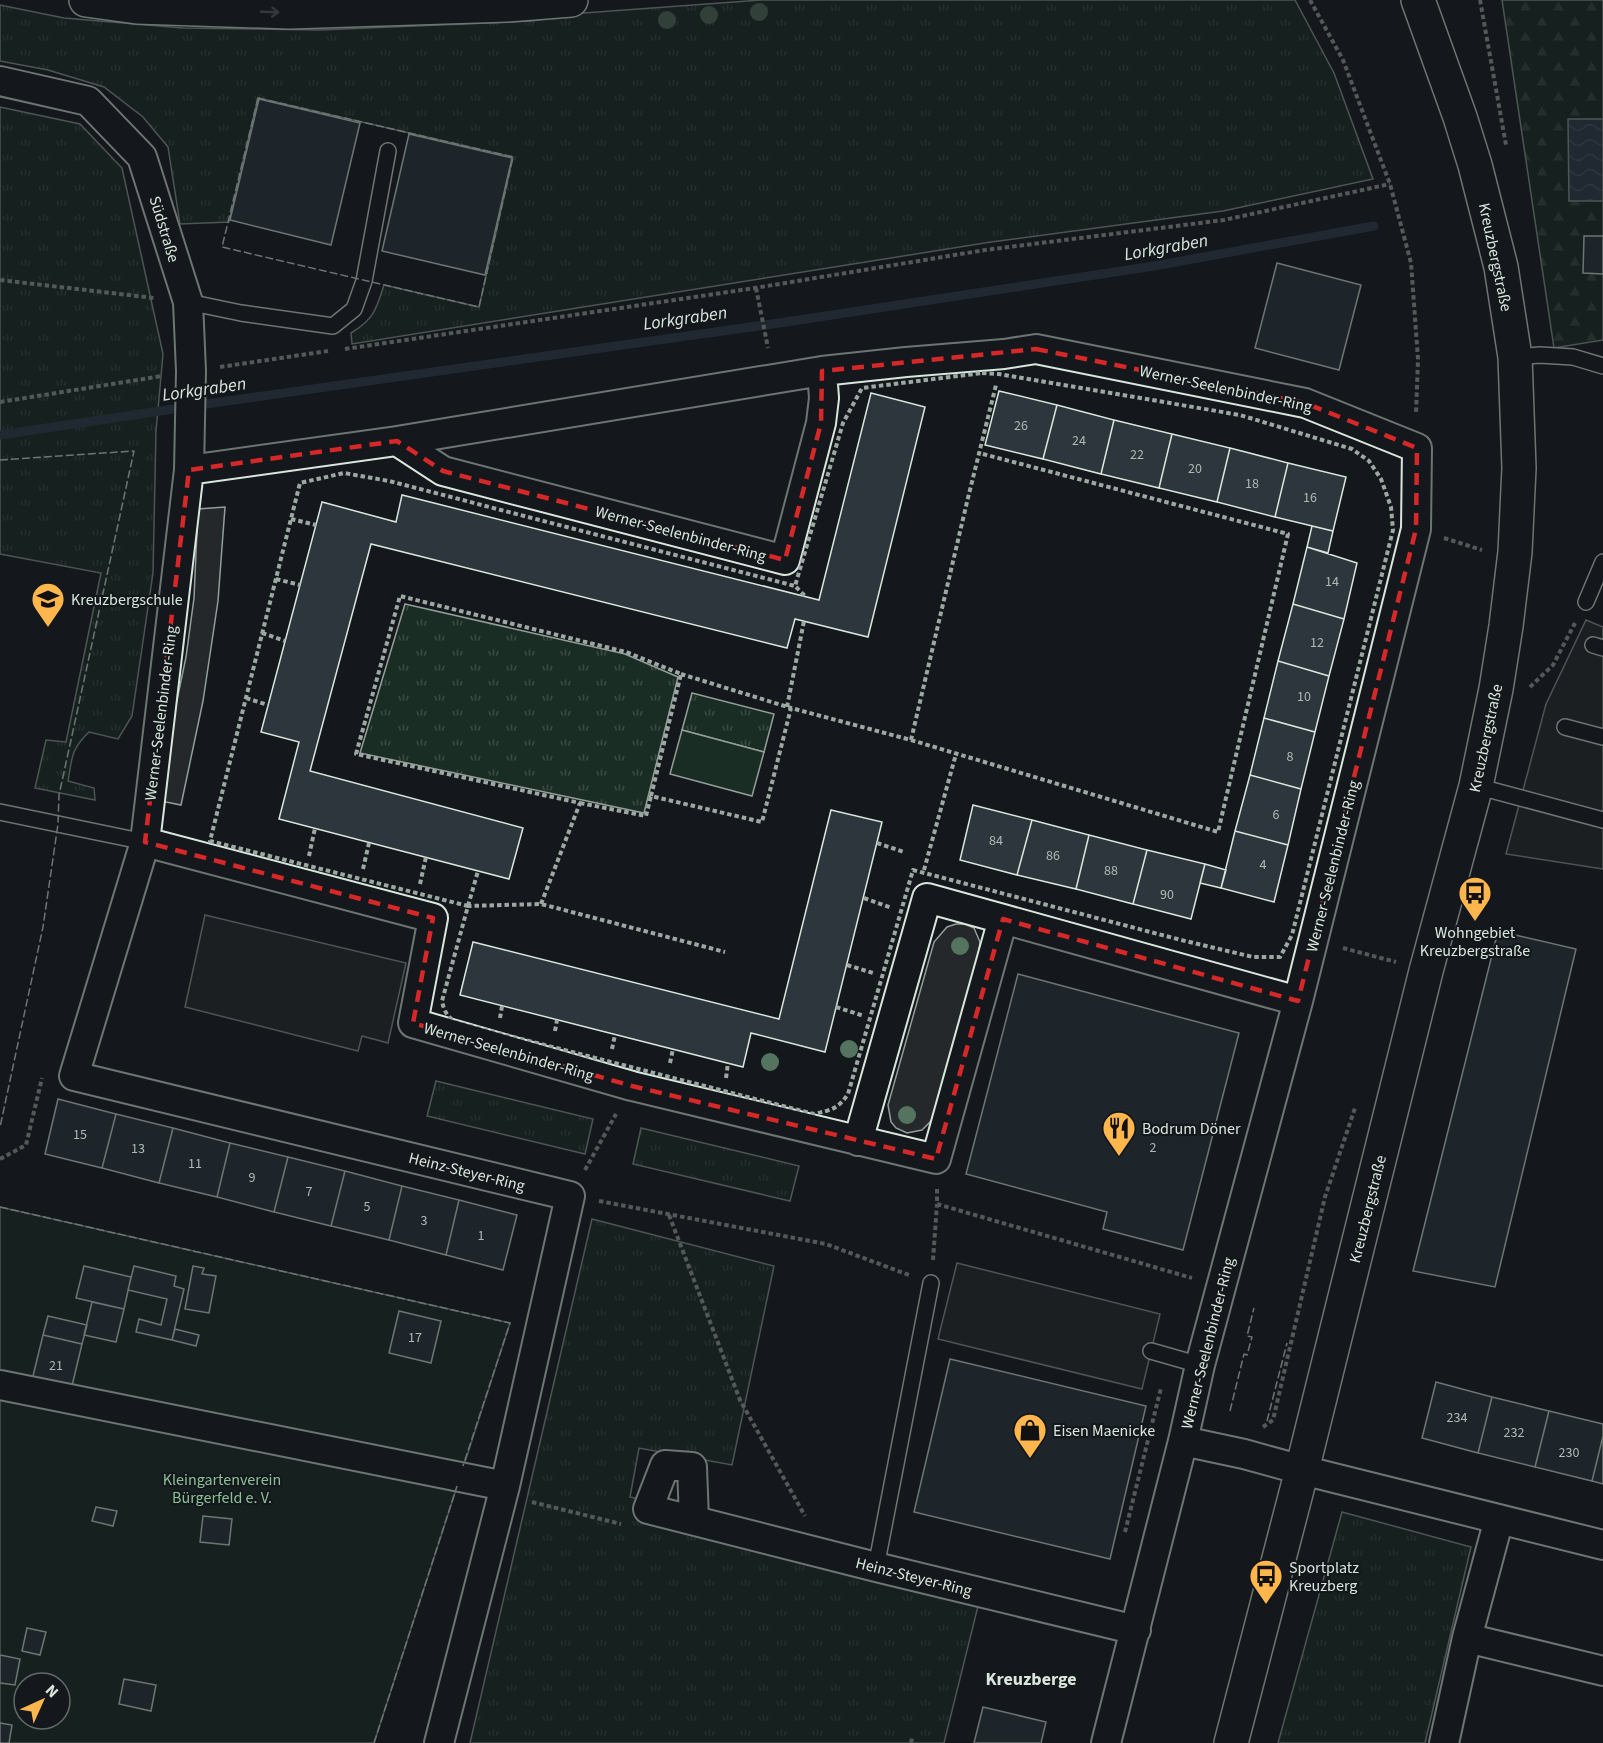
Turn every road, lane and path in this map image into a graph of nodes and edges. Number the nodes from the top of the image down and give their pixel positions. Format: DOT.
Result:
graph roads {
  1 [pos="86,0"];
  2 [pos="571,0"];
  3 [pos="1310,0"];
  4 [pos="1418,0"];
  5 [pos="0,81"];
  6 [pos="388,151"];
  7 [pos="1390,184"];
  8 [pos="0,280"];
  9 [pos="756,288"];
  10 [pos="188,302"];
  11 [pos="768,345"];
  12 [pos="344,349"];
  13 [pos="332,351"];
  14 [pos="1515,357"];
  15 [pos="1002,364"];
  16 [pos="1603,366"];
  17 [pos="191,371"];
  18 [pos="822,371"];
  19 [pos="0,402"];
  20 [pos="397,441"];
  21 [pos="1417,448"];
  22 [pos="979,453"];
  23 [pos="189,470"];
  24 [pos="291,519"];
  25 [pos="316,525"];
  26 [pos="1603,562"];
  27 [pos="276,579"];
  28 [pos="300,585"];
  29 [pos="795,586"];
  30 [pos="806,597"];
  31 [pos="1586,602"];
  32 [pos="804,621"];
  33 [pos="262,633"];
  34 [pos="285,641"];
  35 [pos="681,674"];
  36 [pos="1522,693"];
  37 [pos="246,698"];
  38 [pos="268,705"];
  39 [pos="789,708"];
  40 [pos="1565,727"];
  41 [pos="1603,737"];
  42 [pos="911,740"];
  43 [pos="956,754"];
  44 [pos="1476,786"];
  45 [pos="651,796"];
  46 [pos="580,803"];
  47 [pos="0,812"];
  48 [pos="1603,820"];
  49 [pos="315,828"];
  50 [pos="145,842"];
  51 [pos="369,843"];
  52 [pos="877,843"];
  53 [pos="904,852"];
  54 [pos="426,857"];
  55 [pos="307,866"];
  56 [pos="478,871"];
  57 [pos="922,873"];
  58 [pos="361,879"];
  59 [pos="418,893"];
  60 [pos="864,898"];
  61 [pos="541,904"];
  62 [pos="468,906"];
  63 [pos="901,911"];
  64 [pos="433,918"];
  65 [pos="1003,919"];
  66 [pos="1313,941"];
  67 [pos="725,952"];
  68 [pos="847,965"];
  69 [pos="1426,970"];
  70 [pos="883,976"];
  71 [pos="1298,1001"];
  72 [pos="836,1007"];
  73 [pos="870,1018"];
  74 [pos="74,1077"];
  75 [pos="632,1086"];
  76 [pos="858,1141"];
  77 [pos="0,1159"];
  78 [pos="936,1160"];
  79 [pos="570,1196"];
  80 [pos="1325,1197"];
  81 [pos="937,1204"];
  82 [pos="669,1214"];
  83 [pos="1195,1279"];
  84 [pos="931,1283"];
  85 [pos="1151,1351"];
  86 [pos="1171,1356"];
  87 [pos="1200,1365"];
  88 [pos="0,1385"];
  89 [pos="1263,1428"];
  90 [pos="1183,1441"];
  91 [pos="1302,1470"];
  92 [pos="514,1493"];
  93 [pos="1499,1519"];
  94 [pos="694,1520"];
  95 [pos="627,1526"];
  96 [pos="1124,1538"];
  97 [pos="1603,1545"];
  98 [pos="827,1555"];
  99 [pos="876,1568"];
  100 [pos="1136,1630"];
  101 [pos="1467,1638"];
  102 [pos="1603,1671"];
  103 [pos="439,1743"];
  104 [pos="1106,1743"];
  105 [pos="1231,1743"];
  106 [pos="1443,1743"];
  1 -- 2 [label="street, one-way"];
  3 -- 7 [label="path"];
  4 -- 14 [label="street, Kreuzbergstraße"];
  5 -- 10 [label="street, Südstraße"];
  6 -- 10 [label="lane"];
  7 -- 9 [label="path"];
  7 -- 21 [label="path"];
  8 -- 10 [label="path"];
  9 -- 11 [label="path"];
  9 -- 12 [label="path"];
  10 -- 17 [label="street, Südstraße"];
  13 -- 17 [label="path"];
  14 -- 16 [label="lane"];
  14 -- 44 [label="street, Kreuzbergstraße"];
  15 -- 18 [label="street, Werner-Seelenbinder-Ring"];
  15 -- 21 [label="street, Werner-Seelenbinder-Ring"];
  15 -- 22 [label="path"];
  15 -- 29 [label="path"];
  15 -- 57 [label="path"];
  17 -- 19 [label="path"];
  17 -- 23 [label="street, Südstraße"];
  18 -- 20 [label="street, Werner-Seelenbinder-Ring"];
  18 -- 20 [label="street, Werner-Seelenbinder-Ring"];
  20 -- 23 [label="street, Werner-Seelenbinder-Ring"];
  21 -- 66 [label="street, Werner-Seelenbinder-Ring"];
  22 -- 42 [label="path"];
  22 -- 43 [label="path"];
  23 -- 50 [label="street, Werner-Seelenbinder-Ring"];
  24 -- 25 [label="path"];
  24 -- 27 [label="path"];
  24 -- 29 [label="path"];
  26 -- 31 [label="lane"];
  27 -- 28 [label="path"];
  27 -- 33 [label="path"];
  29 -- 30 [label="path"];
  31 -- 36 [label="path"];
  32 -- 39 [label="path"];
  33 -- 34 [label="path"];
  33 -- 37 [label="path"];
  35 -- 39 [label="path"];
  35 -- 45 [label="path"];
  35 -- 46 [label="path"];
  37 -- 38 [label="path"];
  37 -- 55 [label="path"];
  39 -- 42 [label="path"];
  39 -- 45 [label="path"];
  40 -- 41 [label="lane"];
  42 -- 43 [label="path"];
  43 -- 57 [label="path"];
  44 -- 48 [label="lane"];
  44 -- 69 [label="street, Kreuzbergstraße"];
  45 -- 46 [label="path"];
  46 -- 61 [label="path"];
  47 -- 50 [label="lane"];
  49 -- 55 [label="path"];
  50 -- 64 [label="street"];
  50 -- 74 [label="street, Werner-Seelenbinder-Ring"];
  51 -- 58 [label="path"];
  52 -- 53 [label="path"];
  54 -- 59 [label="path"];
  55 -- 58 [label="path"];
  56 -- 62 [label="path"];
  57 -- 63 [label="path"];
  58 -- 59 [label="path"];
  59 -- 62 [label="path"];
  60 -- 63 [label="path"];
  61 -- 62 [label="path"];
  61 -- 67 [label="path"];
  62 -- 64 [label="path"];
  62 -- 73 [label="path"];
  63 -- 70 [label="path"];
  64 -- 75 [label="street, Werner-Seelenbinder-Ring"];
  65 -- 71 [label="street"];
  65 -- 76 [label="street"];
  65 -- 78 [label="street"];
  66 -- 69 [label="path"];
  66 -- 71 [label="street, Werner-Seelenbinder-Ring"];
  68 -- 70 [label="path"];
  69 -- 91 [label="street, Kreuzbergstraße"];
  70 -- 73 [label="path"];
  71 -- 87 [label="street, Werner-Seelenbinder-Ring"];
  72 -- 73 [label="path"];
  74 -- 77 [label="path"];
  74 -- 79 [label="street, Heinz-Steyer-Ring"];
  75 -- 76 [label="street, Werner-Seelenbinder-Ring"];
  75 -- 79 [label="path"];
  76 -- 78 [label="street, Werner-Seelenbinder-Ring"];
  78 -- 81 [label="path"];
  79 -- 82 [label="path"];
  79 -- 92 [label="street"];
  80 -- 89 [label="path"];
  81 -- 83 [label="path"];
  81 -- 84 [label="path"];
  82 -- 84 [label="path"];
  82 -- 98 [label="path"];
  84 -- 99 [label="lane"];
  85 -- 86 [label="lane"];
  86 -- 87 [label="lane"];
  86 -- 96 [label="path"];
  87 -- 90 [label="street, Werner-Seelenbinder-Ring"];
  88 -- 92 [label="street"];
  90 -- 91 [label="street"];
  90 -- 100 [label="street"];
  91 -- 93 [label="street"];
  91 -- 105 [label="street, Kreuzbergstraße"];
  92 -- 95 [label="path"];
  92 -- 103 [label="street"];
  93 -- 97 [label="street"];
  93 -- 101 [label="street"];
  94 -- 98 [label="street, Heinz-Steyer-Ring"];
  98 -- 99 [label="street, Heinz-Steyer-Ring"];
  99 -- 100 [label="street, Heinz-Steyer-Ring"];
  100 -- 104 [label="street"];
  101 -- 102 [label="street"];
  101 -- 106 [label="street"];
}
